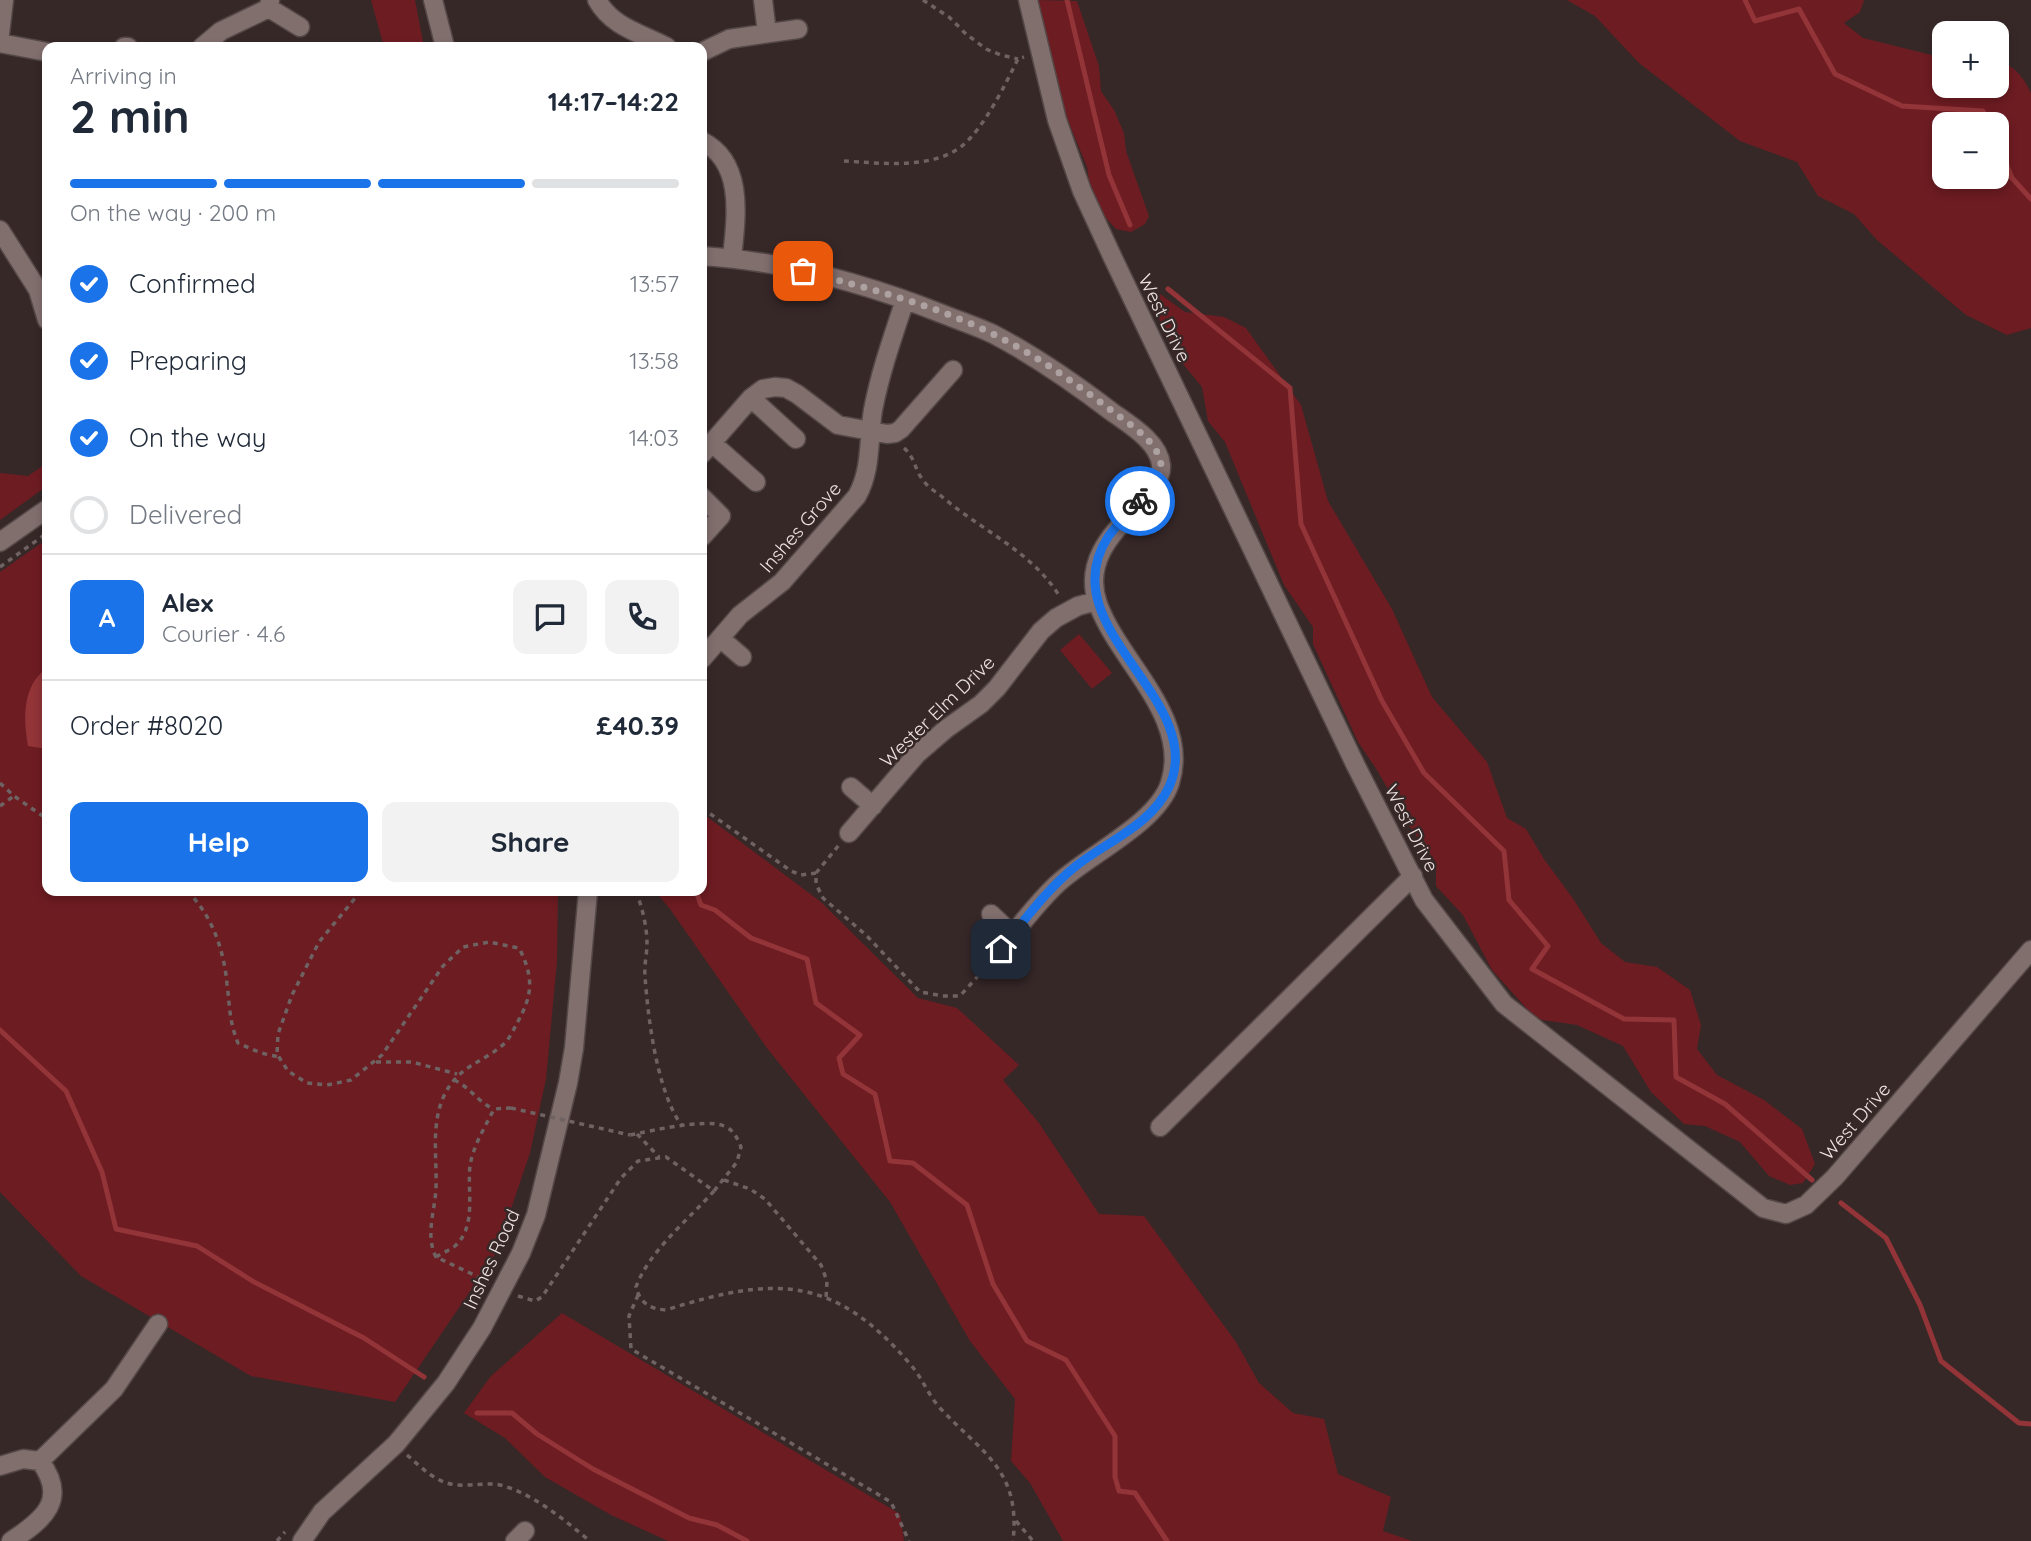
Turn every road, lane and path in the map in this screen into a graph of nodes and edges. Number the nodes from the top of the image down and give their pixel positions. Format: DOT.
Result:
graph roads {
  1 [pos="4,0"];
  2 [pos="432,0"];
  3 [pos="597,0"];
  4 [pos="763,0"];
  5 [pos="923,0"];
  6 [pos="1028,0"];
  7 [pos="270,4"];
  8 [pos="300,27"];
  9 [pos="798,29"];
  10 [pos="767,33"];
  11 [pos="0,34"];
  12 [pos="208,42"];
  13 [pos="443,42"];
  14 [pos="654,42"];
  15 [pos="0,43"];
  16 [pos="707,50"];
  17 [pos="42,51"];
  18 [pos="1041,53"];
  19 [pos="1018,58"];
  20 [pos="707,144"];
  21 [pos="844,161"];
  22 [pos="0,230"];
  23 [pos="707,256"];
  24 [pos="732,258"];
  25 [pos="8,259"];
  26 [pos="905,300"];
  27 [pos="42,303"];
  28 [pos="953,370"];
  29 [pos="751,398"];
  30 [pos="879,433"];
  31 [pos="796,439"];
  32 [pos="707,449"];
  33 [pos="756,482"];
  34 [pos="707,502"];
  35 [pos="42,513"];
  36 [pos="707,531"];
  37 [pos="42,537"];
  38 [pos="0,542"];
  39 [pos="0,567"];
  40 [pos="1097,601"];
  41 [pos="1069,611"];
  42 [pos="720,638"];
  43 [pos="707,653"];
  44 [pos="742,657"];
  45 [pos="0,783"];
  46 [pos="852,787"];
  47 [pos="14,796"];
  48 [pos="0,806"];
  49 [pos="873,806"];
  50 [pos="707,812"];
  51 [pos="42,816"];
  52 [pos="849,833"];
  53 [pos="816,873"];
  54 [pos="1413,876"];
  55 [pos="193,896"];
  56 [pos="357,896"];
  57 [pos="588,896"];
  58 [pos="638,896"];
  59 [pos="991,914"];
  60 [pos="1013,935"];
  61 [pos="2031,950"];
  62 [pos="990,963"];
  63 [pos="279,1057"];
  64 [pos="373,1062"];
  65 [pos="457,1074"];
  66 [pos="454,1080"];
  67 [pos="555,1108"];
  68 [pos="494,1109"];
  69 [pos="552,1118"];
  70 [pos="682,1126"];
  71 [pos="1160,1127"];
  72 [pos="637,1133"];
  73 [pos="659,1157"];
  74 [pos="724,1180"];
  75 [pos="714,1191"];
  76 [pos="436,1256"];
  77 [pos="494,1274"];
  78 [pos="638,1295"];
  79 [pos="520,1297"];
  80 [pos="826,1298"];
  81 [pos="158,1324"];
  82 [pos="406,1454"];
  83 [pos="40,1461"];
  84 [pos="0,1466"];
  85 [pos="1015,1520"];
  86 [pos="293,1524"];
  87 [pos="11,1541"];
  88 [pos="276,1541"];
  89 [pos="302,1541"];
  90 [pos="590,1541"];
  91 [pos="909,1541"];
  92 [pos="1013,1541"];
  93 [pos="1033,1541"];
  1 -- 11 [label="street"];
  2 -- 13 [label="street"];
  3 -- 14 [label="street"];
  4 -- 10 [label="street"];
  5 -- 19 [label="path"];
  6 -- 18 [label="street, West Drive"];
  7 -- 8 [label="street"];
  7 -- 12 [label="street"];
  9 -- 10 [label="street"];
  10 -- 16 [label="street"];
  15 -- 17 [label="street"];
  18 -- 19 [label="path"];
  18 -- 54 [label="street, West Drive"];
  19 -- 21 [label="path"];
  20 -- 24 [label="street"];
  22 -- 25 [label="street"];
  23 -- 24 [label="street"];
  24 -- 26 [label="street"];
  25 -- 27 [label="street"];
  26 -- 30 [label="street, Inshes Grove"];
  26 -- 40 [label="street"];
  28 -- 30 [label="street"];
  29 -- 30 [label="street"];
  29 -- 31 [label="street"];
  29 -- 32 [label="street"];
  30 -- 41 [label="path"];
  30 -- 42 [label="street, Inshes Grove"];
  32 -- 33 [label="street"];
  34 -- 36 [label="street"];
  35 -- 38 [label="street"];
  37 -- 39 [label="path"];
  40 -- 41 [label="street, Wester Elm Drive"];
  40 -- 60 [label="street"];
  41 -- 49 [label="street, Wester Elm Drive"];
  42 -- 43 [label="street, Inshes Grove"];
  42 -- 44 [label="street"];
  45 -- 47 [label="path"];
  46 -- 49 [label="street"];
  47 -- 48 [label="path"];
  47 -- 51 [label="path"];
  49 -- 52 [label="street, Wester Elm Drive"];
  50 -- 53 [label="path"];
  52 -- 53 [label="path"];
  53 -- 62 [label="path"];
  54 -- 61 [label="street, West Drive"];
  54 -- 71 [label="street"];
  55 -- 63 [label="path"];
  56 -- 63 [label="path"];
  57 -- 89 [label="street, Inshes Road"];
  58 -- 70 [label="path"];
  59 -- 60 [label="street"];
  60 -- 62 [label="street"];
  63 -- 64 [label="path"];
  64 -- 65 [label="path"];
  64 -- 65 [label="path"];
  65 -- 66 [label="path"];
  66 -- 68 [label="path"];
  66 -- 76 [label="path"];
  67 -- 69 [label="path"];
  68 -- 72 [label="path, bridge"];
  68 -- 76 [label="path"];
  70 -- 72 [label="path"];
  70 -- 74 [label="path"];
  72 -- 73 [label="path"];
  73 -- 75 [label="path"];
  73 -- 79 [label="path"];
  74 -- 75 [label="path"];
  74 -- 80 [label="path"];
  75 -- 78 [label="path"];
  76 -- 77 [label="path"];
  78 -- 80 [label="path"];
  78 -- 91 [label="path"];
  80 -- 85 [label="path"];
  81 -- 83 [label="street"];
  82 -- 90 [label="path"];
  83 -- 84 [label="street"];
  83 -- 87 [label="street"];
  85 -- 92 [label="path"];
  85 -- 93 [label="path"];
  86 -- 88 [label="path"];
}
